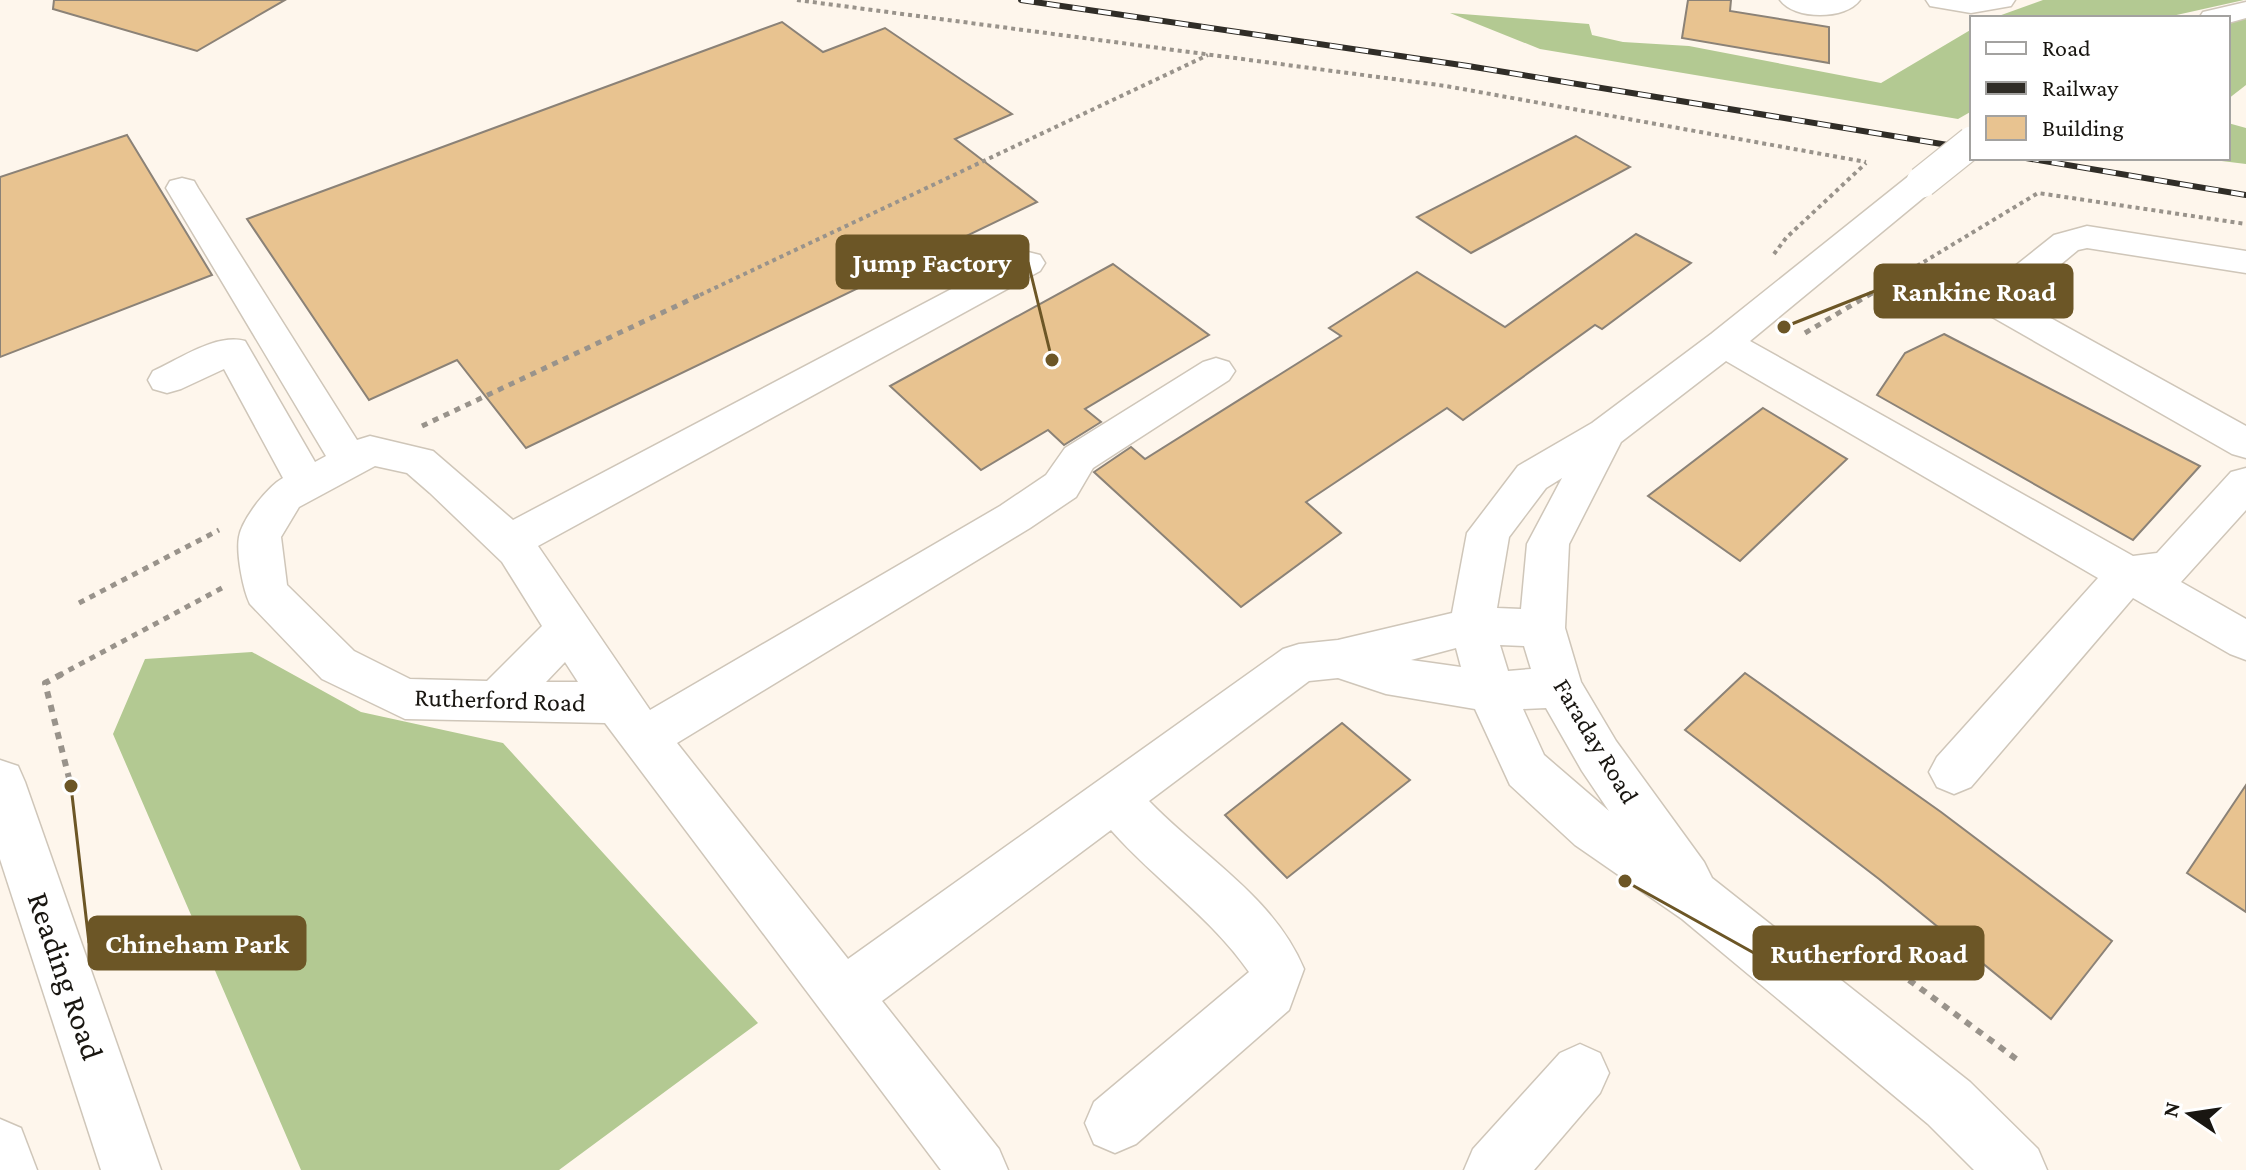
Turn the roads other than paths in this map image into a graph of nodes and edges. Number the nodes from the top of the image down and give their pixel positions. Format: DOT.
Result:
graph roads {
  1 [pos="1794,0"];
  2 [pos="1846,0"];
  3 [pos="1940,0"];
  4 [pos="2001,0"];
  5 [pos="2246,10"];
  6 [pos="2221,16"];
  7 [pos="1970,144"];
  8 [pos="182,188"];
  9 [pos="2246,262"];
  10 [pos="1028,263"];
  11 [pos="1724,343"];
  12 [pos="1216,371"];
  13 [pos="167,380"];
  14 [pos="1606,433"];
  15 [pos="2246,444"];
  16 [pos="360,456"];
  17 [pos="2246,483"];
  18 [pos="296,490"];
  19 [pos="509,542"];
  20 [pos="2129,573"];
  21 [pos="1475,607"];
  22 [pos="1542,628"];
  23 [pos="567,630"];
  24 [pos="2246,641"];
  25 [pos="1423,660"];
  26 [pos="1559,687"];
  27 [pos="1491,692"];
  28 [pos="495,703"];
  29 [pos="631,720"];
  30 [pos="1527,770"];
  31 [pos="1954,772"];
  32 [pos="0,782"];
  33 [pos="1114,798"];
  34 [pos="1701,901"];
  35 [pos="843,996"];
  36 [pos="1580,1073"];
  37 [pos="1115,1123"];
  38 [pos="0,1149"];
  39 [pos="7,1170"];
  40 [pos="131,1170"];
  41 [pos="978,1170"];
  42 [pos="1494,1170"];
  43 [pos="2017,1170"];
  1 -- 2 [label="main road"];
  3 -- 4 [label="main road"];
  5 -- 6 [label="main road"];
  7 -- 11 [label="main road, Faraday Road, bridge"];
  8 -- 16 [label="main road"];
  9 -- 15 [label="main road"];
  10 -- 19 [label="main road"];
  11 -- 14 [label="main road, Faraday Road"];
  11 -- 20 [label="main road"];
  12 -- 29 [label="main road"];
  13 -- 18 [label="main road"];
  14 -- 21 [label="main road, Faraday Road"];
  14 -- 22 [label="main road, Faraday Road"];
  16 -- 18 [label="main road"];
  16 -- 19 [label="main road, Rutherford Road"];
  17 -- 20 [label="main road"];
  18 -- 28 [label="main road, Rutherford Road"];
  19 -- 23 [label="main road, Rutherford Road"];
  20 -- 24 [label="main road"];
  20 -- 31 [label="main road"];
  21 -- 22 [label="main road"];
  21 -- 25 [label="main road"];
  21 -- 27 [label="main road, Faraday Road"];
  22 -- 26 [label="main road, Faraday Road"];
  23 -- 28 [label="main road"];
  23 -- 29 [label="main road, Rutherford Road"];
  25 -- 27 [label="main road"];
  25 -- 30 [label="main road"];
  25 -- 33 [label="main road"];
  26 -- 27 [label="main road"];
  26 -- 34 [label="main road, Faraday Road"];
  27 -- 30 [label="main road, Faraday Road"];
  28 -- 29 [label="main road, Rutherford Road"];
  29 -- 35 [label="main road, Rutherford Road"];
  30 -- 34 [label="main road, Faraday Road"];
  32 -- 40 [label="main road, Reading Road"];
  33 -- 35 [label="main road"];
  33 -- 37 [label="main road"];
  34 -- 43 [label="main road, Faraday Road"];
  35 -- 41 [label="main road, Rutherford Road"];
  36 -- 42 [label="main road"];
  38 -- 39 [label="main road"];
}
